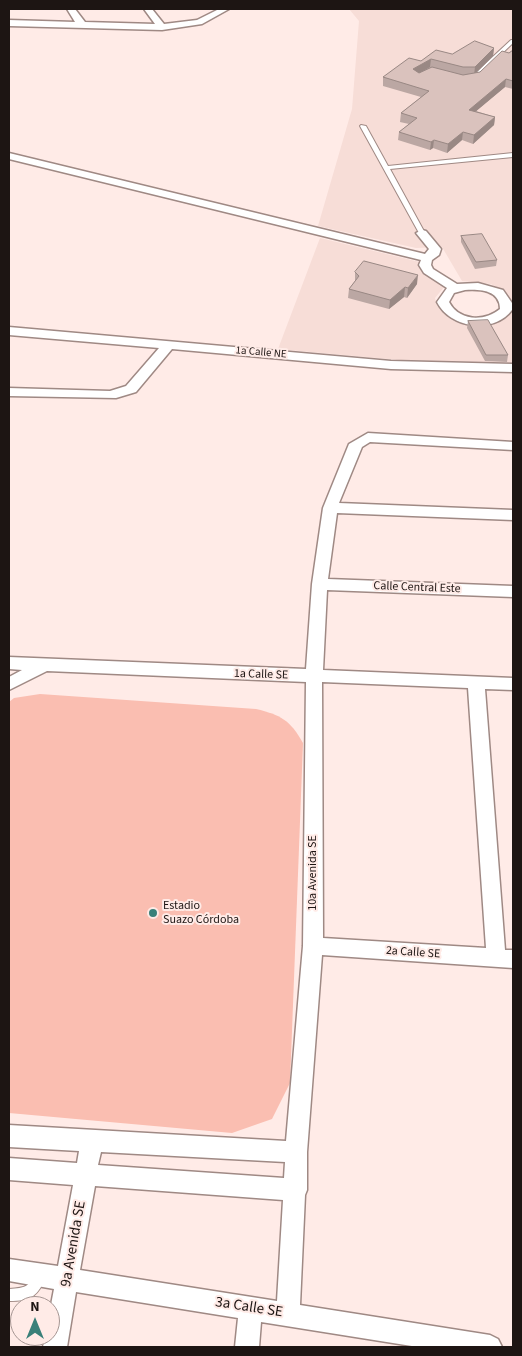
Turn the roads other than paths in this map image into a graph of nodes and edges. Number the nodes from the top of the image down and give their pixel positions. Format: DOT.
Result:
graph roads {
  1 [pos="71,9"];
  2 [pos="148,9"];
  3 [pos="225,9"];
  4 [pos="9,23"];
  5 [pos="82,24"];
  6 [pos="162,27"];
  7 [pos="513,41"];
  8 [pos="462,79"];
  9 [pos="363,126"];
  10 [pos="513,154"];
  11 [pos="9,156"];
  12 [pos="386,168"];
  13 [pos="422,233"];
  14 [pos="427,258"];
  15 [pos="455,288"];
  16 [pos="9,331"];
  17 [pos="168,346"];
  18 [pos="513,368"];
  19 [pos="9,392"];
  20 [pos="513,446"];
  21 [pos="330,508"];
  22 [pos="513,515"];
  23 [pos="320,584"];
  24 [pos="513,592"];
  25 [pos="9,662"];
  26 [pos="44,664"];
  27 [pos="314,677"];
  28 [pos="476,682"];
  29 [pos="9,684"];
  30 [pos="513,684"];
  31 [pos="313,946"];
  32 [pos="505,959"];
  33 [pos="9,1136"];
  34 [pos="92,1140"];
  35 [pos="296,1152"];
  36 [pos="9,1169"];
  37 [pos="87,1174"];
  38 [pos="296,1190"];
  39 [pos="9,1270"];
  40 [pos="40,1275"];
  41 [pos="68,1279"];
  42 [pos="9,1295"];
  43 [pos="251,1309"];
  44 [pos="288,1314"];
  45 [pos="430,1343"];
  46 [pos="55,1347"];
  47 [pos="247,1347"];
  48 [pos="490,1347"];
  1 -- 5 [label="street"];
  2 -- 6 [label="street"];
  3 -- 6 [label="street"];
  4 -- 5 [label="street"];
  5 -- 6 [label="street"];
  7 -- 8 [label="lane"];
  9 -- 12 [label="lane"];
  10 -- 12 [label="lane"];
  11 -- 14 [label="street"];
  12 -- 13 [label="lane"];
  13 -- 14 [label="street"];
  14 -- 15 [label="street"];
  15 -- 15 [label="street"];
  16 -- 17 [label="street, 1a Calle NE"];
  17 -- 18 [label="street, 1a Calle NE"];
  17 -- 19 [label="street"];
  20 -- 21 [label="street, 10a Avenida SE"];
  21 -- 22 [label="street"];
  21 -- 23 [label="street, 10a Avenida SE"];
  23 -- 24 [label="street, Calle Central Este"];
  23 -- 27 [label="street, 10a Avenida SE"];
  25 -- 26 [label="street, 1a Calle SE"];
  26 -- 27 [label="street, 1a Calle SE"];
  26 -- 29 [label="street"];
  27 -- 28 [label="street, 1a Calle SE"];
  27 -- 31 [label="street, 10a Avenida SE"];
  28 -- 30 [label="street, 1a Calle SE"];
  28 -- 32 [label="street"];
  31 -- 32 [label="street, 2a Calle SE"];
  31 -- 35 [label="street, 10a Avenida SE"];
  33 -- 34 [label="street"];
  34 -- 35 [label="street"];
  34 -- 37 [label="street, 9a Avenida SE"];
  35 -- 38 [label="street, 10a Avenida SE"];
  36 -- 37 [label="street"];
  37 -- 38 [label="street"];
  37 -- 41 [label="street, 9a Avenida SE"];
  38 -- 44 [label="street, 10a Avenida SE"];
  39 -- 40 [label="street, 3a Calle SE"];
  40 -- 41 [label="street, 3a Calle SE"];
  40 -- 42 [label="lane"];
  41 -- 43 [label="street, 3a Calle SE"];
  41 -- 46 [label="street, 9a Avenida SE"];
  43 -- 44 [label="street, 3a Calle SE"];
  43 -- 47 [label="street"];
  44 -- 45 [label="street, 3a Calle SE"];
  45 -- 48 [label="street, 3a Calle SE"];
}
